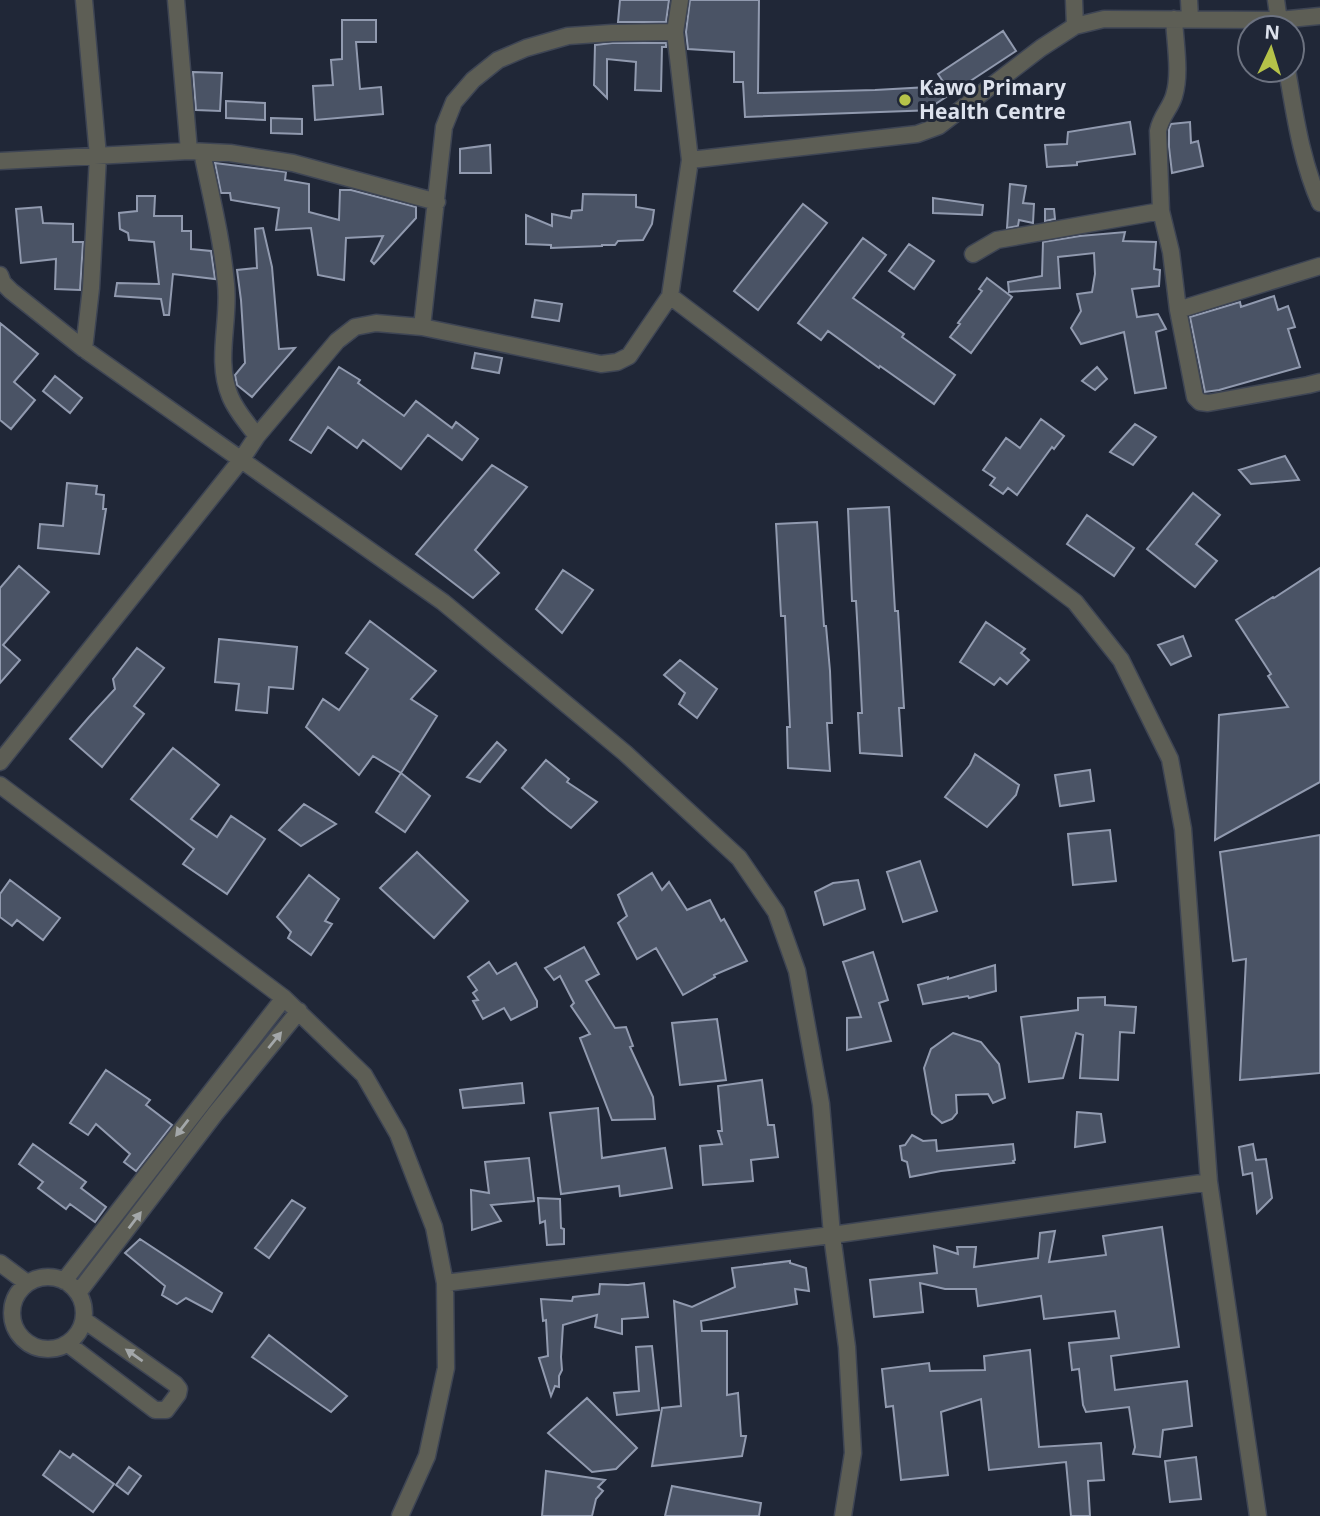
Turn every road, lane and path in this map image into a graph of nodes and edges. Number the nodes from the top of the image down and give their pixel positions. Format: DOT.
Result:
graph roads {
  1 [pos="84,0"];
  2 [pos="176,0"];
  3 [pos="680,0"];
  4 [pos="1074,0"];
  5 [pos="1189,0"];
  6 [pos="1182,19"];
  7 [pos="1236,22"];
  8 [pos="1075,26"];
  9 [pos="676,32"];
  10 [pos="1289,84"];
  11 [pos="195,151"];
  12 [pos="98,156"];
  13 [pos="690,160"];
  14 [pos="0,162"];
  15 [pos="437,202"];
  16 [pos="1320,203"];
  17 [pos="1161,211"];
  18 [pos="973,254"];
  19 [pos="1320,266"];
  20 [pos="0,275"];
  21 [pos="670,296"];
  22 [pos="1178,310"];
  23 [pos="422,327"];
  24 [pos="84,349"];
  25 [pos="1320,382"];
  26 [pos="257,436"];
  27 [pos="241,460"];
  28 [pos="0,762"];
  29 [pos="0,785"];
  30 [pos="284,998"];
  31 [pos="299,1011"];
  32 [pos="201,1104"];
  33 [pos="215,1115"];
  34 [pos="1209,1182"];
  35 [pos="832,1235"];
  36 [pos="93,1242"];
  37 [pos="109,1254"];
  38 [pos="0,1263"];
  39 [pos="64,1280"];
  40 [pos="27,1283"];
  41 [pos="445,1283"];
  42 [pos="78,1293"];
  43 [pos="6,1302"];
  44 [pos="84,1320"];
  45 [pos="68,1344"];
  46 [pos="400,1516"];
  47 [pos="843,1516"];
  48 [pos="1258,1516"];
  1 -- 12 [label="street"];
  2 -- 11 [label="street"];
  3 -- 9 [label="street"];
  4 -- 8 [label="street"];
  5 -- 6 [label="street"];
  6 -- 7 [label="street"];
  6 -- 8 [label="street"];
  6 -- 17 [label="street"];
  8 -- 13 [label="street"];
  9 -- 13 [label="street"];
  9 -- 15 [label="street"];
  10 -- 16 [label="street"];
  11 -- 12 [label="street"];
  11 -- 15 [label="street"];
  11 -- 26 [label="street"];
  12 -- 14 [label="street"];
  12 -- 24 [label="street"];
  13 -- 21 [label="street"];
  15 -- 23 [label="street"];
  17 -- 18 [label="street"];
  17 -- 22 [label="street"];
  19 -- 22 [label="street"];
  20 -- 24 [label="street"];
  21 -- 23 [label="street"];
  21 -- 34 [label="street"];
  22 -- 25 [label="street"];
  23 -- 26 [label="street"];
  24 -- 27 [label="street"];
  26 -- 27 [label="street"];
  27 -- 28 [label="street"];
  27 -- 35 [label="street"];
  29 -- 30 [label="street"];
  30 -- 31 [label="street"];
  30 -- 32 [label="street"];
  33 -- 31 [label="street, one-way"];
  31 -- 41 [label="street"];
  32 -- 33 [label="street"];
  32 -- 36 [label="street, one-way"];
  37 -- 33 [label="street, one-way"];
  34 -- 35 [label="street"];
  34 -- 48 [label="street"];
  35 -- 41 [label="street"];
  35 -- 47 [label="street"];
  36 -- 37 [label="street"];
  36 -- 39 [label="street"];
  37 -- 42 [label="street"];
  38 -- 40 [label="street"];
  39 -- 40 [label="street"];
  39 -- 42 [label="street"];
  40 -- 43 [label="street"];
  41 -- 46 [label="street"];
  42 -- 44 [label="street"];
  43 -- 45 [label="street"];
  44 -- 45 [label="street"];
  45 -- 44 [label="street, one-way"];
}
